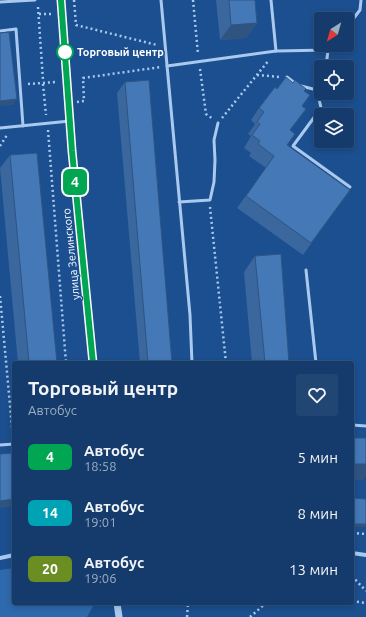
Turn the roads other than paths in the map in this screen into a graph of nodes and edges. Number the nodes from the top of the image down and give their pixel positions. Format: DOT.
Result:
graph roads {
  1 [pos="36,0"];
  2 [pos="61,0"];
  3 [pos="161,0"];
  4 [pos="271,0"];
  5 [pos="361,0"];
  6 [pos="0,2"];
  7 [pos="354,18"];
  8 [pos="0,31"];
  9 [pos="314,50"];
  10 [pos="276,51"];
  11 [pos="167,66"];
  12 [pos="287,77"];
  13 [pos="314,89"];
  14 [pos="319,100"];
  15 [pos="70,121"];
  16 [pos="218,123"];
  17 [pos="22,126"];
  18 [pos="0,128"];
  19 [pos="350,187"];
  20 [pos="180,202"];
  21 [pos="306,270"];
  22 [pos="93,361"];
  23 [pos="192,361"];
  24 [pos="316,361"];
  25 [pos="354,425"];
  26 [pos="366,426"];
  27 [pos="12,444"];
  28 [pos="0,445"];
  29 [pos="354,553"];
  30 [pos="12,555"];
  31 [pos="366,555"];
  32 [pos="0,558"];
  33 [pos="117,605"];
  34 [pos="119,617"];
  1 -- 6 [label="lane"];
  2 -- 15 [label="street, улица Зелинского"];
  3 -- 11 [label="lane"];
  4 -- 10 [label="lane"];
  5 -- 7 [label="lane"];
  8 -- 17 [label="lane"];
  9 -- 10 [label="lane"];
  10 -- 11 [label="lane"];
  11 -- 20 [label="lane"];
  12 -- 13 [label="lane"];
  14 -- 19 [label="lane"];
  15 -- 17 [label="lane"];
  15 -- 22 [label="street, улица Зелинского"];
  16 -- 20 [label="lane"];
  17 -- 18 [label="lane"];
  20 -- 23 [label="lane"];
  21 -- 24 [label="lane"];
  25 -- 26 [label="lane"];
  27 -- 28 [label="lane"];
  29 -- 31 [label="street"];
  30 -- 32 [label="street"];
  33 -- 34 [label="street"];
}
